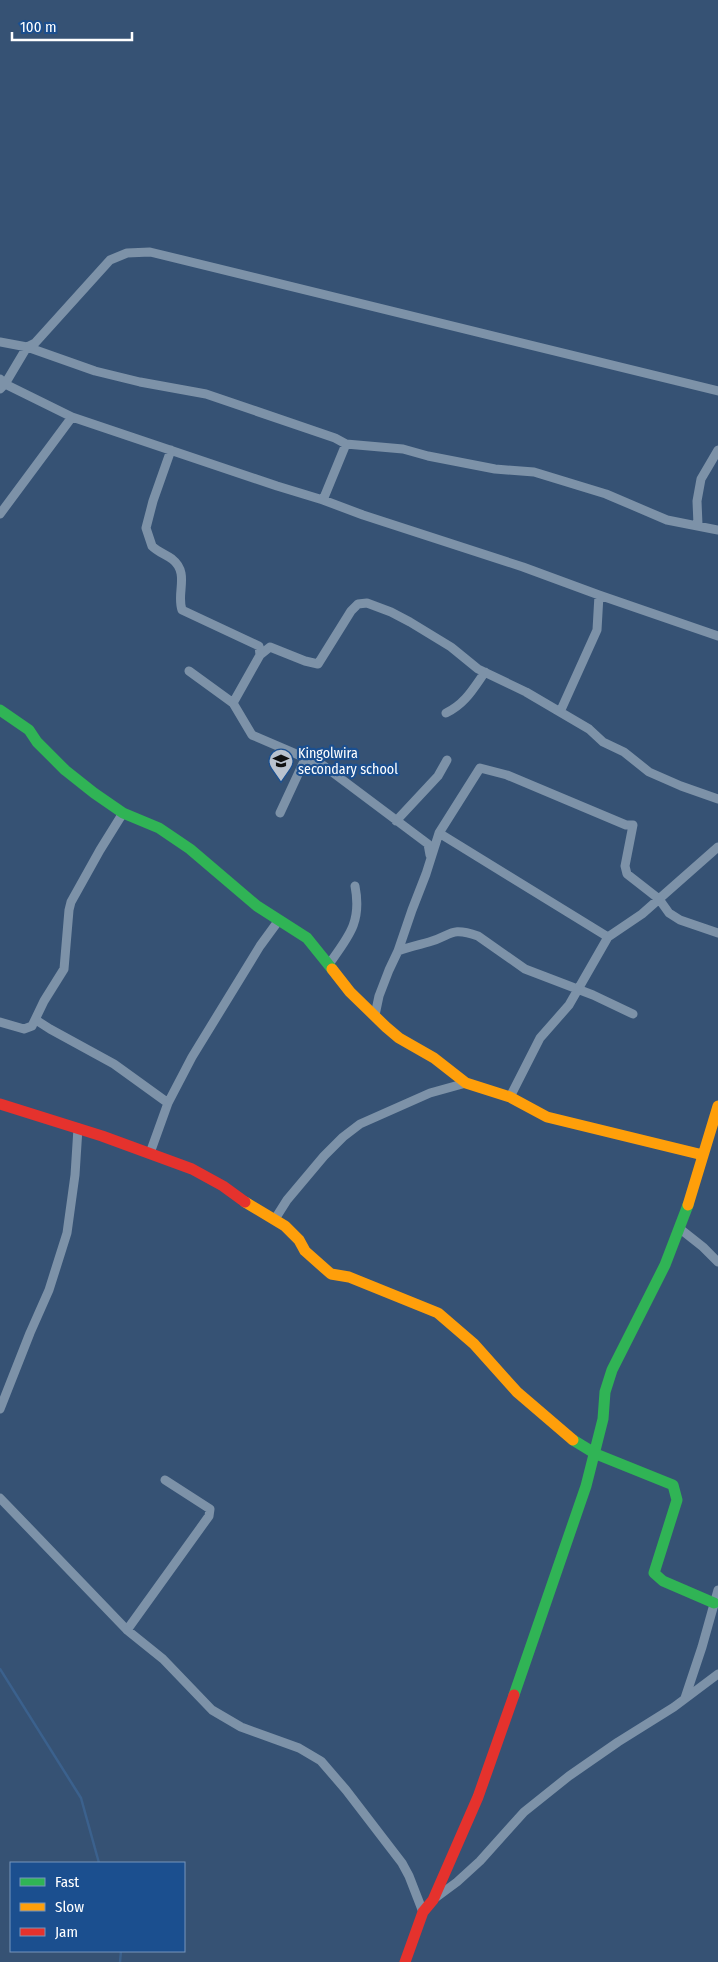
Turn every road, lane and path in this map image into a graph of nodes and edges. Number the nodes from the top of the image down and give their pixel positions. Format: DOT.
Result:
graph roads {
  1 [pos="0,342"];
  2 [pos="27,348"];
  3 [pos="2,384"];
  4 [pos="718,392"];
  5 [pos="72,417"];
  6 [pos="346,444"];
  7 [pos="172,450"];
  8 [pos="718,450"];
  9 [pos="323,500"];
  10 [pos="0,514"];
  11 [pos="698,525"];
  12 [pos="718,530"];
  13 [pos="599,595"];
  14 [pos="718,636"];
  15 [pos="260,655"];
  16 [pos="189,671"];
  17 [pos="484,672"];
  18 [pos="233,703"];
  19 [pos="0,710"];
  20 [pos="560,712"];
  21 [pos="446,713"];
  22 [pos="306,757"];
  23 [pos="446,760"];
  24 [pos="718,799"];
  25 [pos="280,812"];
  26 [pos="124,813"];
  27 [pos="396,821"];
  28 [pos="439,833"];
  29 [pos="718,847"];
  30 [pos="430,858"];
  31 [pos="355,886"];
  32 [pos="658,899"];
  33 [pos="280,920"];
  34 [pos="718,933"];
  35 [pos="608,937"];
  36 [pos="398,951"];
  37 [pos="329,964"];
  38 [pos="578,989"];
  39 [pos="633,1014"];
  40 [pos="375,1015"];
  41 [pos="36,1020"];
  42 [pos="0,1022"];
  43 [pos="466,1083"];
  44 [pos="510,1097"];
  45 [pos="168,1103"];
  46 [pos="0,1104"];
  47 [pos="718,1106"];
  48 [pos="78,1128"];
  49 [pos="150,1154"];
  50 [pos="703,1155"];
  51 [pos="275,1219"];
  52 [pos="679,1228"];
  53 [pos="718,1262"];
  54 [pos="0,1409"];
  55 [pos="595,1454"];
  56 [pos="165,1480"];
  57 [pos="0,1498"];
  58 [pos="718,1590"];
  59 [pos="714,1603"];
  60 [pos="127,1630"];
  61 [pos="718,1674"];
  62 [pos="685,1698"];
  63 [pos="433,1900"];
  64 [pos="423,1912"];
  65 [pos="405,1962"];
  1 -- 2 [label="street"];
  2 -- 3 [label="street"];
  2 -- 4 [label="street"];
  2 -- 6 [label="street"];
  3 -- 5 [label="street"];
  5 -- 7 [label="street"];
  5 -- 10 [label="street"];
  6 -- 9 [label="street"];
  6 -- 11 [label="street"];
  7 -- 9 [label="street"];
  7 -- 15 [label="street"];
  8 -- 11 [label="street"];
  9 -- 13 [label="street"];
  11 -- 12 [label="street"];
  13 -- 14 [label="street"];
  13 -- 20 [label="street"];
  15 -- 17 [label="street"];
  15 -- 18 [label="street"];
  16 -- 18 [label="street"];
  17 -- 20 [label="street"];
  17 -- 21 [label="street"];
  18 -- 22 [label="street"];
  19 -- 26 [label="street"];
  20 -- 24 [label="street"];
  22 -- 25 [label="street"];
  22 -- 27 [label="street"];
  23 -- 27 [label="street"];
  26 -- 33 [label="street"];
  26 -- 41 [label="street"];
  27 -- 30 [label="street"];
  28 -- 30 [label="street"];
  28 -- 32 [label="street"];
  28 -- 35 [label="street"];
  29 -- 32 [label="street"];
  30 -- 36 [label="street"];
  31 -- 37 [label="street"];
  32 -- 34 [label="street"];
  32 -- 35 [label="street"];
  33 -- 37 [label="street"];
  33 -- 45 [label="street"];
  35 -- 38 [label="street"];
  36 -- 38 [label="street"];
  36 -- 40 [label="street"];
  37 -- 40 [label="street"];
  38 -- 39 [label="street"];
  38 -- 44 [label="street"];
  40 -- 43 [label="street"];
  41 -- 42 [label="street"];
  41 -- 45 [label="street"];
  43 -- 44 [label="street"];
  43 -- 51 [label="street"];
  44 -- 50 [label="street"];
  45 -- 49 [label="street"];
  46 -- 48 [label="street"];
  47 -- 50 [label="street"];
  48 -- 49 [label="street"];
  48 -- 54 [label="street"];
  49 -- 51 [label="street"];
  50 -- 52 [label="street"];
  51 -- 55 [label="street"];
  52 -- 53 [label="street"];
  52 -- 55 [label="street"];
  55 -- 59 [label="street"];
  55 -- 63 [label="street"];
  56 -- 60 [label="street"];
  57 -- 60 [label="street"];
  58 -- 59 [label="street"];
  59 -- 62 [label="street"];
  60 -- 64 [label="street"];
  61 -- 62 [label="street"];
  62 -- 63 [label="street"];
  63 -- 64 [label="street"];
  64 -- 65 [label="street"];
}
